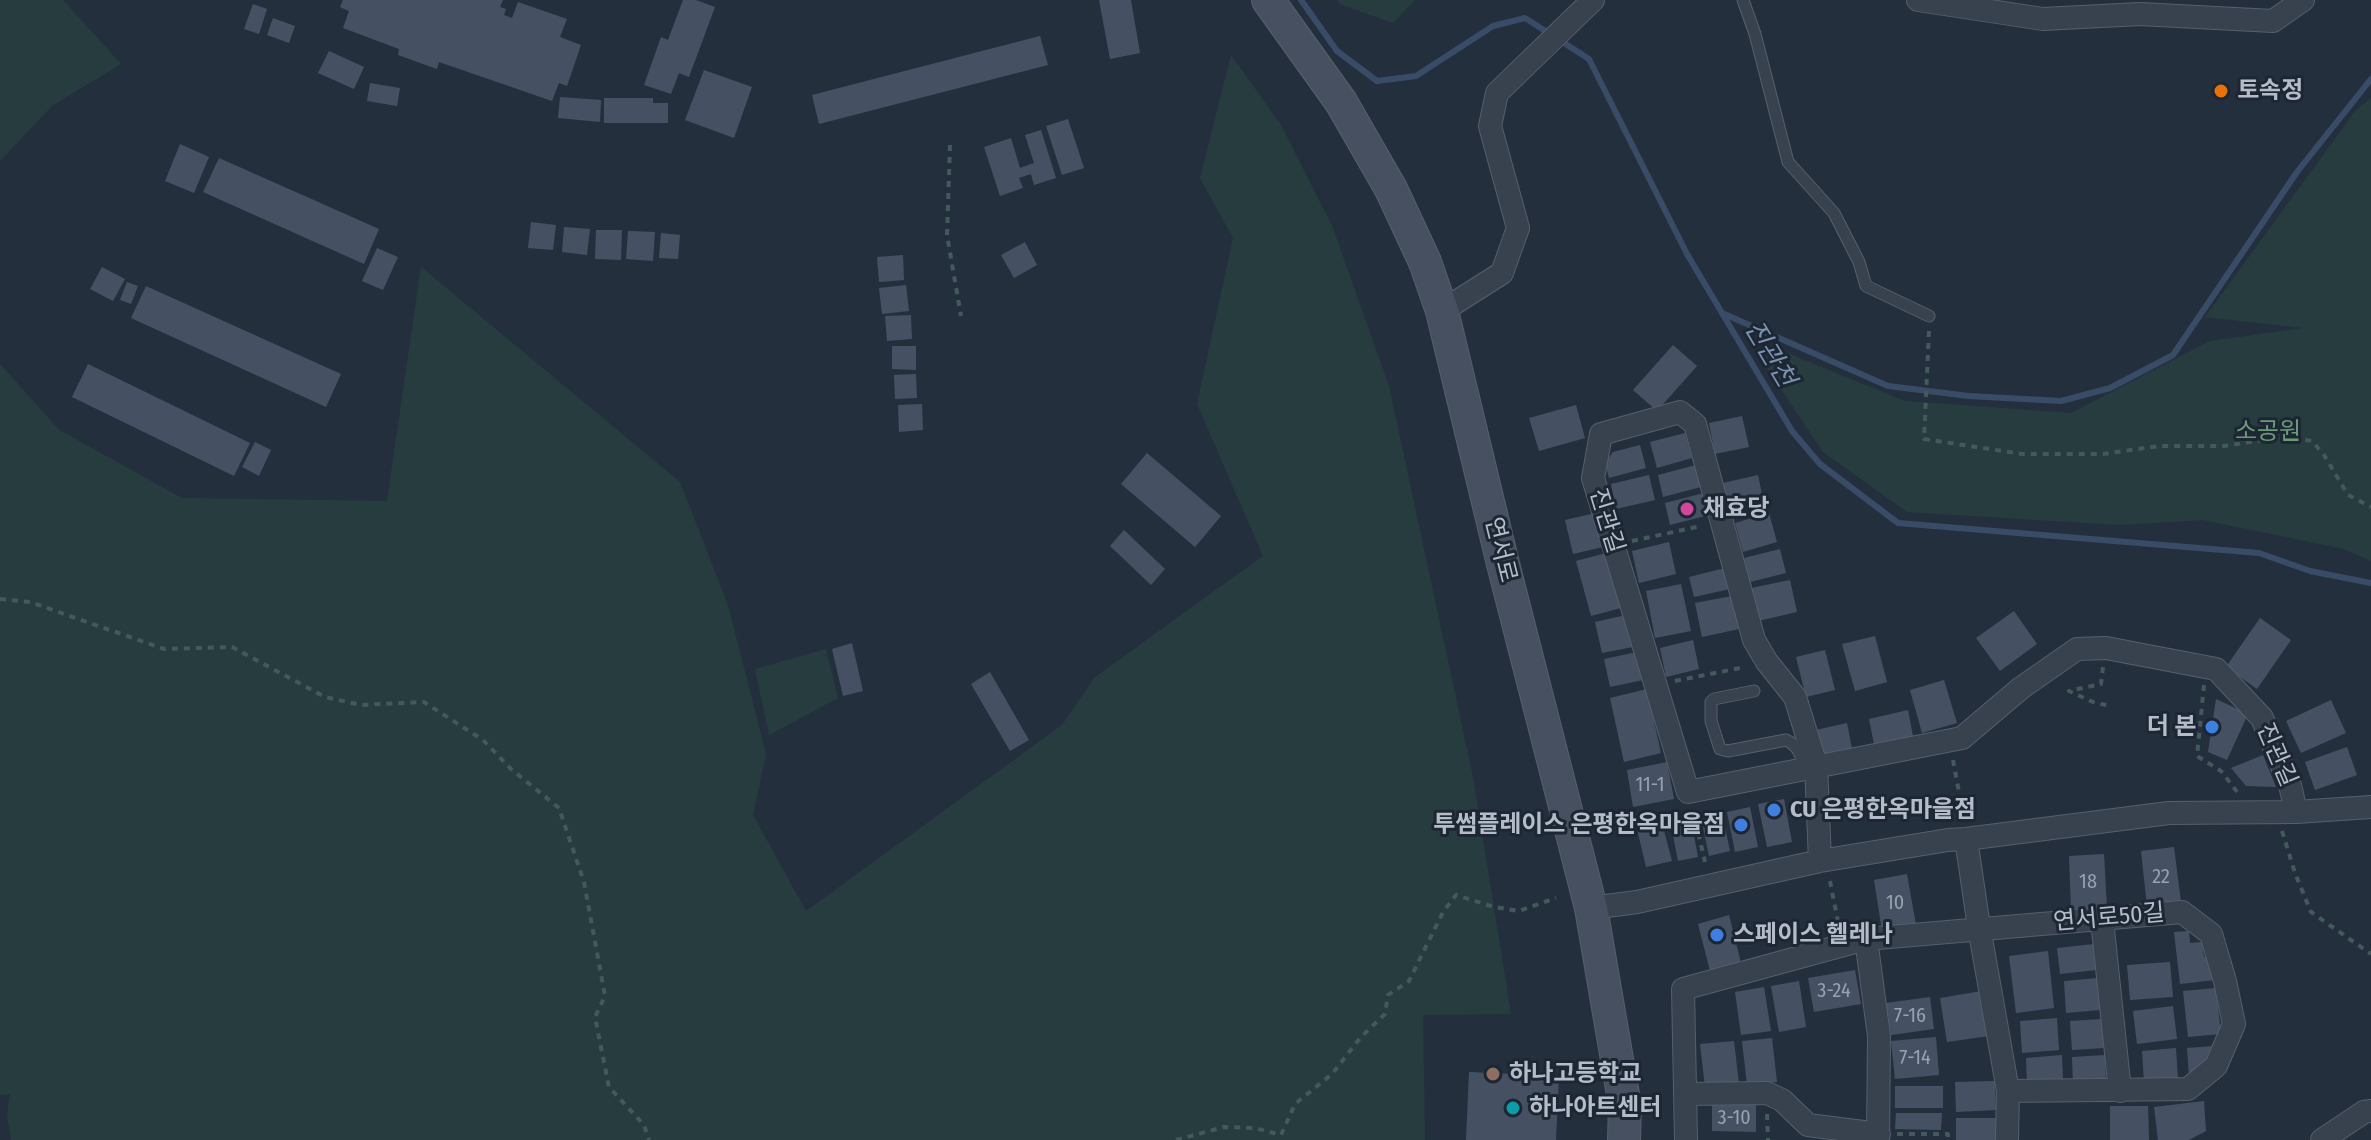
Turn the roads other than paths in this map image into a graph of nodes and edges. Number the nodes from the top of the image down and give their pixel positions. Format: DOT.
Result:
graph roads {
  1 [pos="1268,0"];
  2 [pos="1593,0"];
  3 [pos="1743,0"];
  4 [pos="1918,0"];
  5 [pos="2303,0"];
  6 [pos="1442,311"];
  7 [pos="1929,316"];
  8 [pos="1754,691"];
  9 [pos="1810,767"];
  10 [pos="2371,807"];
  11 [pos="2289,820"];
  12 [pos="1965,830"];
  13 [pos="1825,870"];
  14 [pos="1591,908"];
  15 [pos="2102,920"];
  16 [pos="1979,927"];
  17 [pos="1866,939"];
  18 [pos="2008,1091"];
  19 [pos="2120,1091"];
  20 [pos="1685,1094"];
  21 [pos="2371,1111"];
  22 [pos="1878,1137"];
  23 [pos="1624,1140"];
  24 [pos="1686,1140"];
  25 [pos="2007,1140"];
  26 [pos="2322,1140"];
  1 -- 6 [label="main road, 연서로"];
  2 -- 6 [label="street"];
  3 -- 7 [label="lane"];
  4 -- 5 [label="street"];
  6 -- 14 [label="main road, 연서로"];
  8 -- 9 [label="lane"];
  9 -- 9 [label="street, 진관길"];
  9 -- 11 [label="street, 진관길"];
  9 -- 13 [label="street, 진관길"];
  10 -- 11 [label="street, 진관길"];
  11 -- 12 [label="street, 진관길"];
  12 -- 13 [label="street, 진관길"];
  12 -- 16 [label="street"];
  13 -- 14 [label="street, 진관길"];
  14 -- 23 [label="main road, 연서로"];
  15 -- 16 [label="street, 연서로50길"];
  15 -- 19 [label="street"];
  15 -- 19 [label="street, 연서로50길"];
  16 -- 17 [label="street, 연서로50길"];
  16 -- 18 [label="street"];
  17 -- 20 [label="street, 연서로50길"];
  17 -- 22 [label="street"];
  18 -- 19 [label="street, 연서로50길"];
  18 -- 25 [label="street"];
  20 -- 22 [label="street"];
  20 -- 24 [label="street, 연서로50길"];
  21 -- 26 [label="street"];
}
